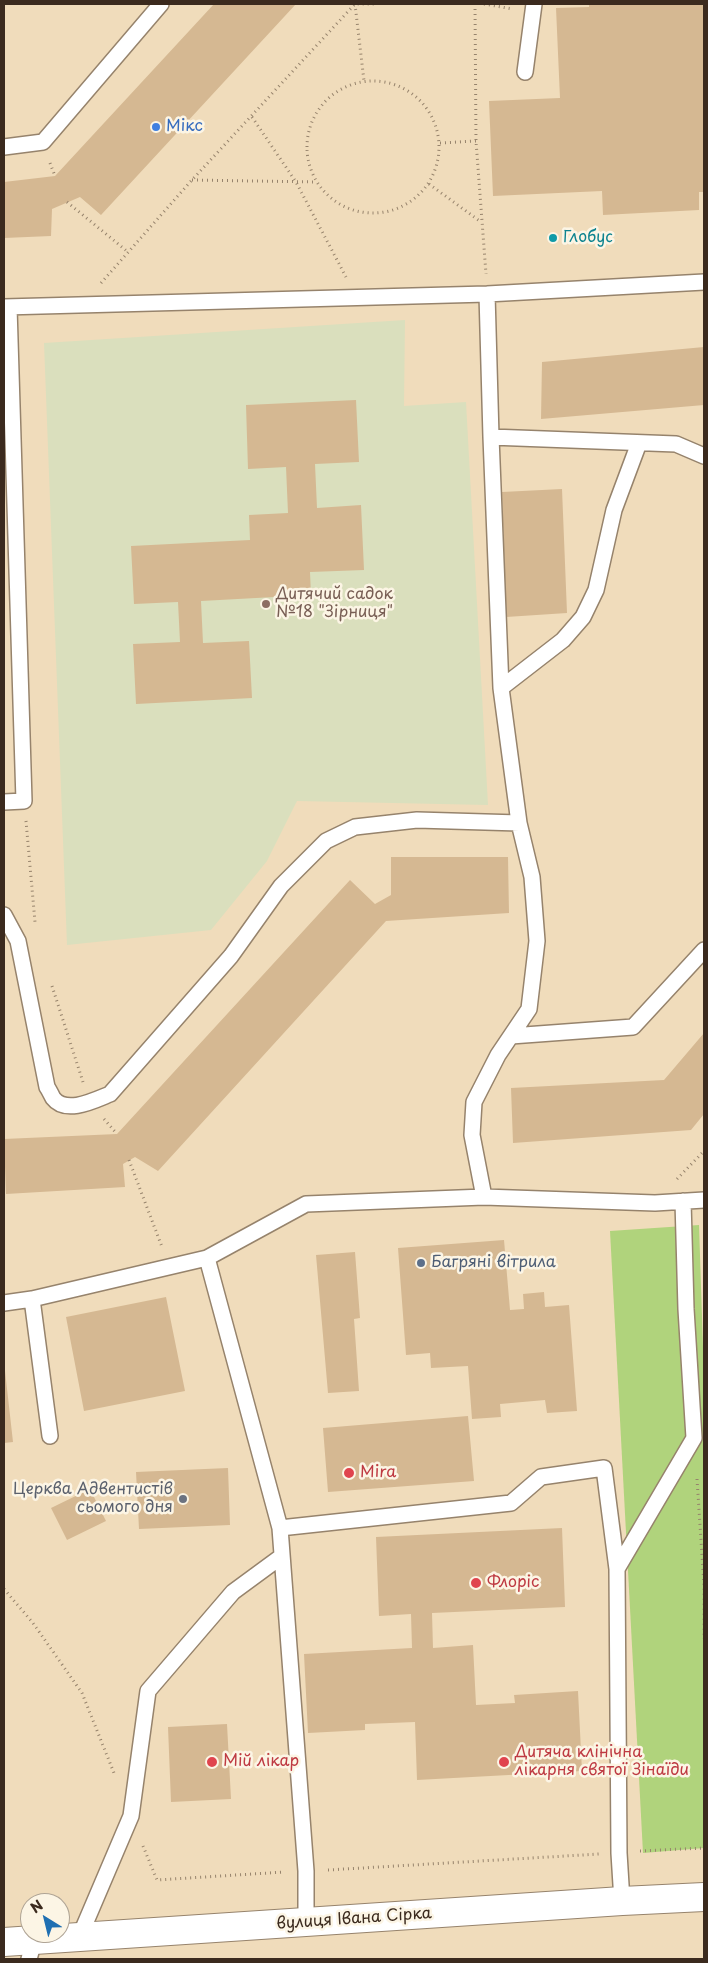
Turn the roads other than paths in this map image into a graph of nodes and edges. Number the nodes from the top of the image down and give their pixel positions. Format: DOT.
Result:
graph roads {
  1 [pos="161,4"];
  2 [pos="534,4"];
  3 [pos="525,72"];
  4 [pos="4,146"];
  5 [pos="704,282"];
  6 [pos="487,294"];
  7 [pos="6,307"];
  8 [pos="491,437"];
  9 [pos="639,443"];
  10 [pos="704,456"];
  11 [pos="500,688"];
  12 [pos="4,802"];
  13 [pos="519,823"];
  14 [pos="4,915"];
  15 [pos="704,950"];
  16 [pos="511,1036"];
  17 [pos="484,1197"];
  18 [pos="704,1200"];
  19 [pos="683,1201"];
  20 [pos="207,1258"];
  21 [pos="32,1299"];
  22 [pos="4,1302"];
  23 [pos="50,1436"];
  24 [pos="280,1528"];
  25 [pos="282,1556"];
  26 [pos="617,1569"];
  27 [pos="704,1896"];
  28 [pos="622,1900"];
  29 [pos="306,1922"];
  30 [pos="79,1938"];
  31 [pos="4,1942"];
  32 [pos="31,1950"];
  1 -- 4 [label="lane"];
  2 -- 3 [label="lane"];
  5 -- 6 [label="lane"];
  6 -- 7 [label="lane"];
  6 -- 8 [label="lane"];
  7 -- 12 [label="lane"];
  8 -- 9 [label="lane"];
  8 -- 11 [label="lane"];
  9 -- 10 [label="lane"];
  9 -- 11 [label="lane"];
  11 -- 13 [label="lane"];
  13 -- 14 [label="lane"];
  13 -- 16 [label="lane"];
  15 -- 16 [label="lane"];
  16 -- 17 [label="lane"];
  17 -- 19 [label="lane"];
  17 -- 20 [label="lane"];
  18 -- 19 [label="lane"];
  19 -- 26 [label="lane"];
  20 -- 21 [label="lane"];
  20 -- 24 [label="lane"];
  21 -- 22 [label="lane"];
  21 -- 23 [label="lane"];
  24 -- 25 [label="lane"];
  24 -- 26 [label="lane"];
  25 -- 29 [label="lane"];
  25 -- 30 [label="lane"];
  26 -- 28 [label="lane"];
  27 -- 28 [label="street, вулиця Івана Сірка"];
  28 -- 29 [label="street, вулиця Івана Сірка"];
  29 -- 30 [label="street, вулиця Івана Сірка"];
  30 -- 32 [label="street, вулиця Івана Сірка"];
  31 -- 32 [label="street, вулиця Івана Сірка"];
}
